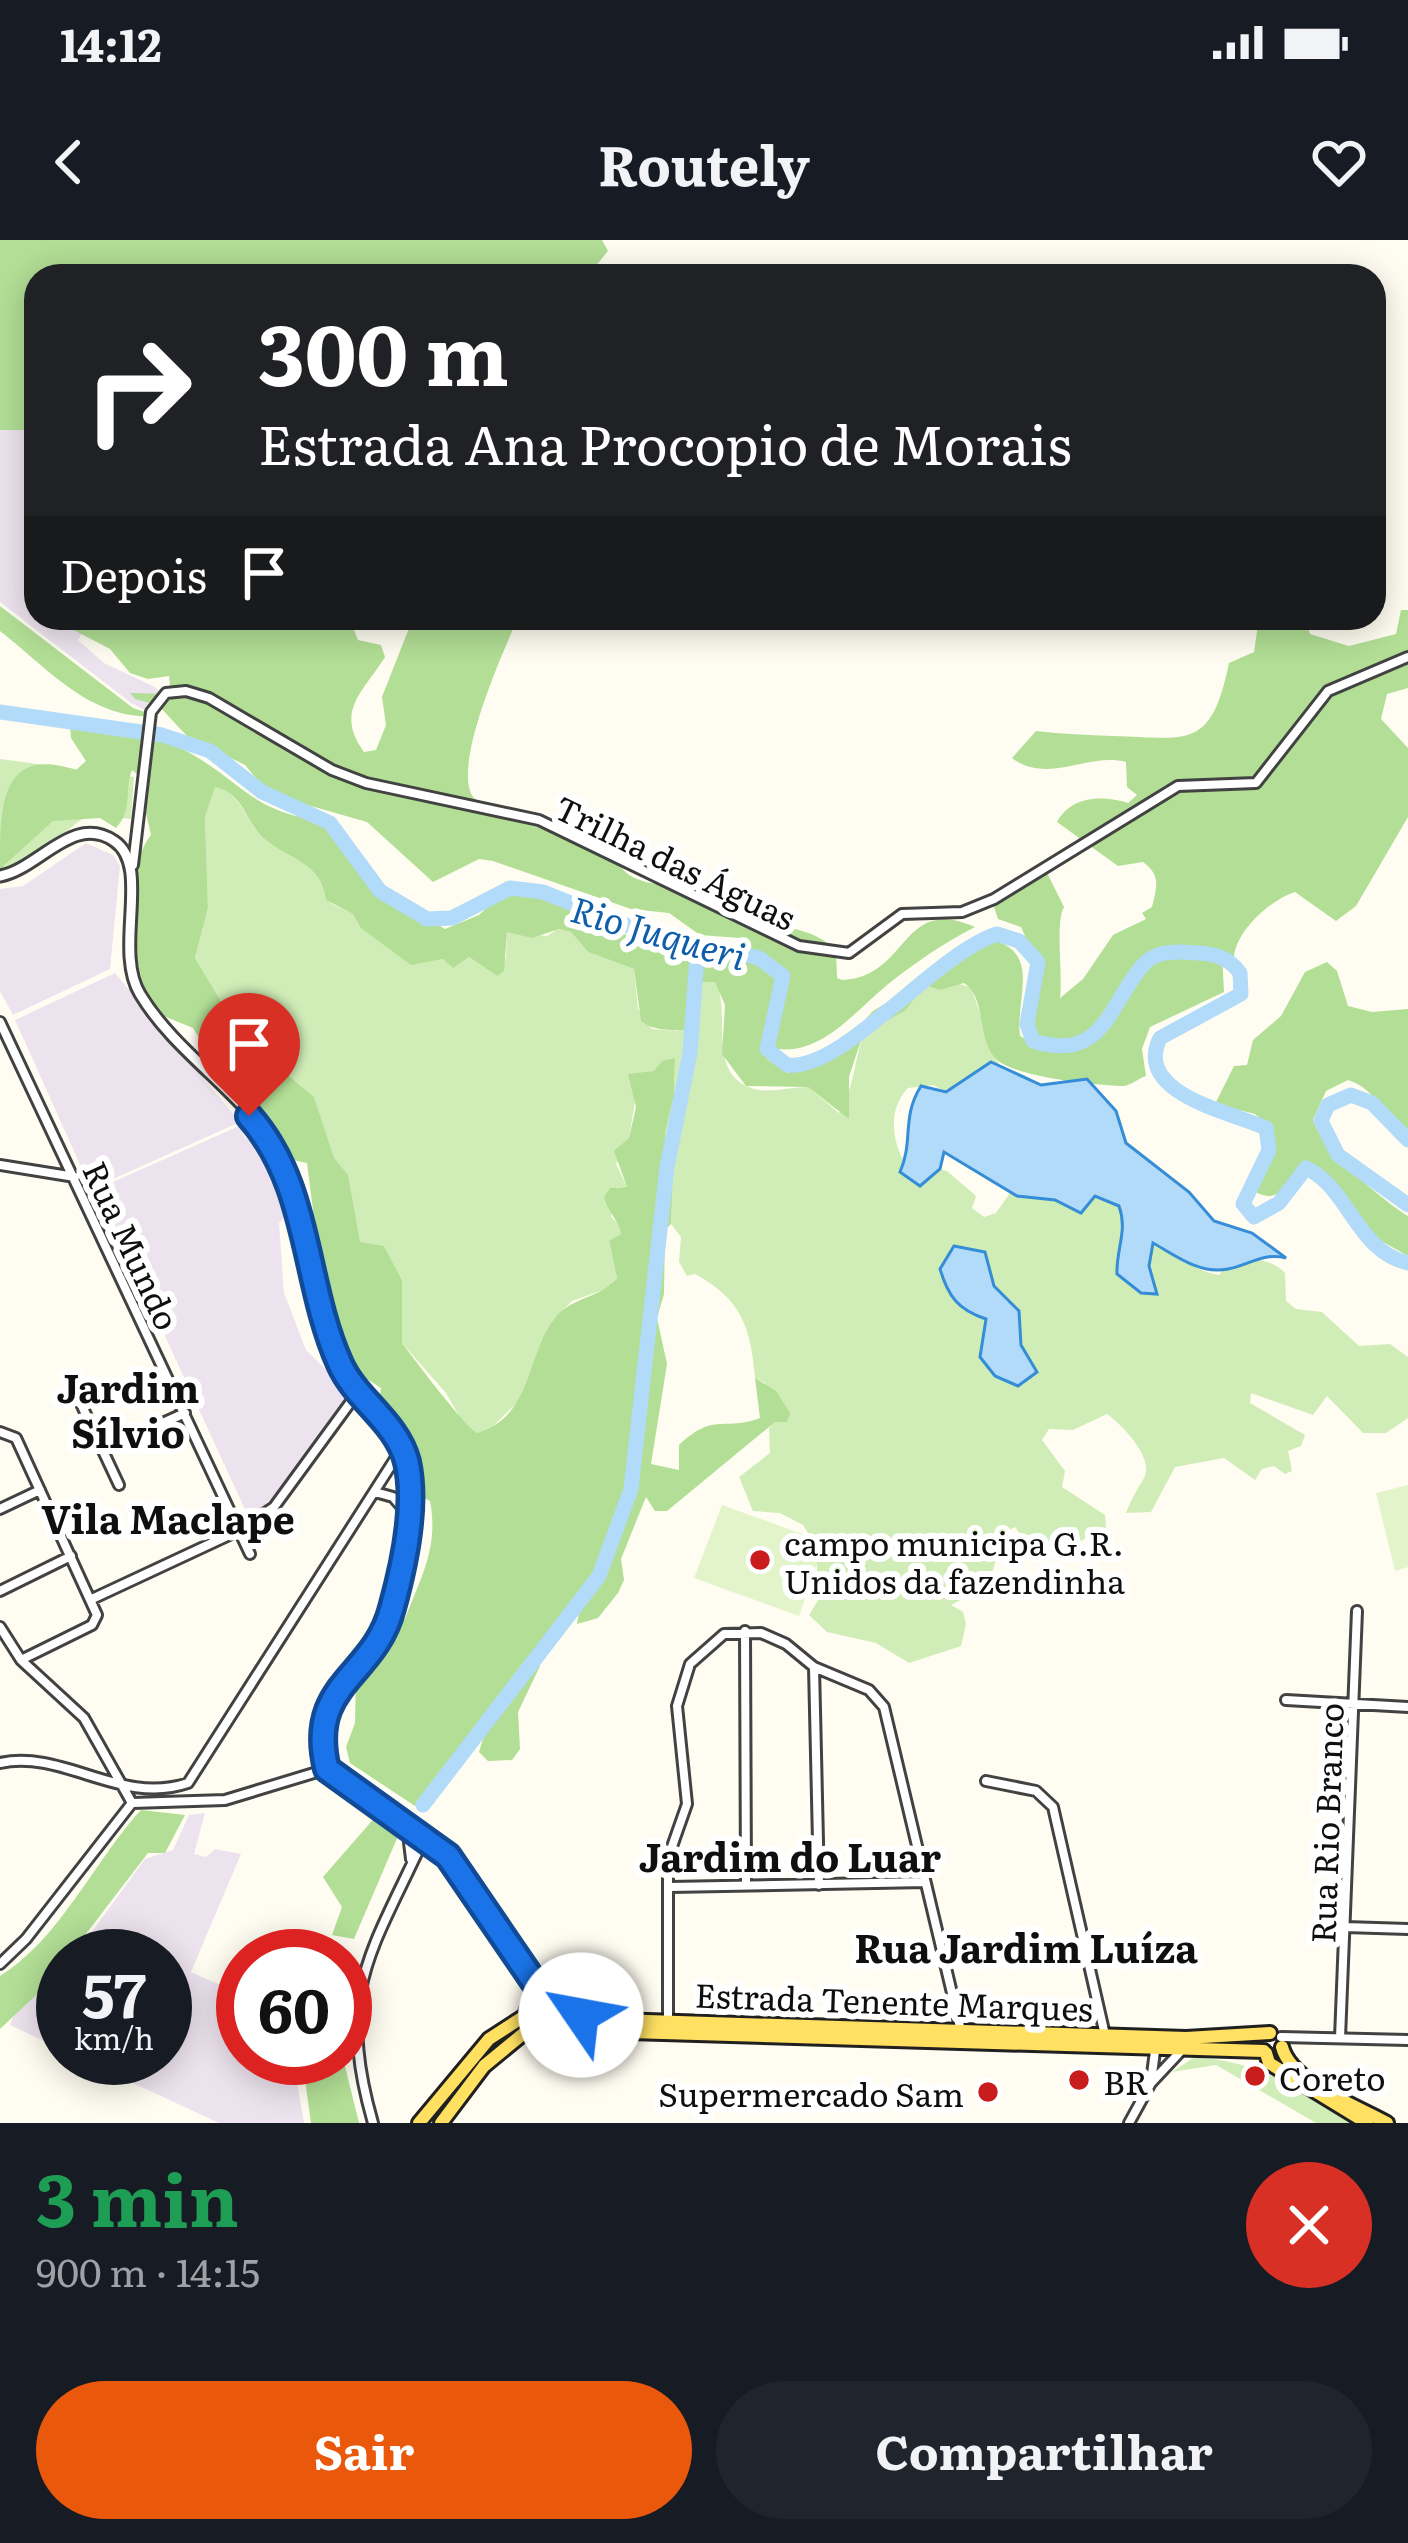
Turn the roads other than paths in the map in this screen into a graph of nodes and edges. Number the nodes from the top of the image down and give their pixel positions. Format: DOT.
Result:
graph roads {
  1 [pos="1408,657"];
  2 [pos="133,865"];
  3 [pos="0,876"];
  4 [pos="0,1022"];
  5 [pos="0,1165"];
  6 [pos="75,1177"];
  7 [pos="75,1390"];
  8 [pos="358,1392"];
  9 [pos="185,1413"];
  10 [pos="0,1432"];
  11 [pos="402,1448"];
  12 [pos="103,1450"];
  13 [pos="119,1485"];
  14 [pos="40,1490"];
  15 [pos="375,1492"];
  16 [pos="0,1509"];
  17 [pos="407,1514"];
  18 [pos="240,1530"];
  19 [pos="250,1554"];
  20 [pos="71,1556"];
  21 [pos="0,1591"];
  22 [pos="92,1599"];
  23 [pos="1357,1610"];
  24 [pos="0,1627"];
  25 [pos="745,1631"];
  26 [pos="21,1660"];
  27 [pos="814,1667"];
  28 [pos="1286,1700"];
  29 [pos="1354,1705"];
  30 [pos="1408,1707"];
  31 [pos="0,1763"];
  32 [pos="327,1769"];
  33 [pos="986,1781"];
  34 [pos="125,1789"];
  35 [pos="133,1803"];
  36 [pos="406,1822"];
  37 [pos="426,1835"];
  38 [pos="411,1860"];
  39 [pos="926,1882"];
  40 [pos="746,1884"];
  41 [pos="819,1885"];
  42 [pos="670,1887"];
  43 [pos="1346,1927"];
  44 [pos="1408,1929"];
  45 [pos="0,1964"];
  46 [pos="534,1983"];
  47 [pos="556,2014"];
  48 [pos="523,2017"];
  49 [pos="668,2019"];
  50 [pos="961,2032"];
  51 [pos="1105,2035"];
  52 [pos="1340,2038"];
  53 [pos="1408,2040"];
  54 [pos="1279,2041"];
  55 [pos="1183,2045"];
  56 [pos="1155,2051"];
  57 [pos="1265,2052"];
  58 [pos="1151,2083"];
  59 [pos="373,2123"];
  60 [pos="419,2123"];
  61 [pos="441,2123"];
  62 [pos="1129,2123"];
  63 [pos="1367,2123"];
  64 [pos="1387,2123"];
  1 -- 2 [label="street, Trilha das Águas"];
  2 -- 3 [label="street"];
  2 -- 8 [label="street"];
  4 -- 6 [label="street, Rua Mundo"];
  5 -- 6 [label="street"];
  6 -- 9 [label="street, Rua Mundo"];
  7 -- 12 [label="street"];
  8 -- 11 [label="street"];
  8 -- 18 [label="street"];
  9 -- 12 [label="street"];
  9 -- 18 [label="street, Rua Mundo"];
  10 -- 14 [label="street"];
  11 -- 15 [label="street"];
  11 -- 17 [label="street"];
  12 -- 13 [label="street"];
  14 -- 16 [label="street"];
  14 -- 20 [label="street"];
  15 -- 17 [label="street"];
  15 -- 34 [label="street"];
  17 -- 32 [label="street"];
  18 -- 19 [label="street, Rua Mundo"];
  18 -- 22 [label="street"];
  20 -- 21 [label="street"];
  20 -- 22 [label="street"];
  22 -- 26 [label="street"];
  23 -- 29 [label="street, Rua Rio Branco"];
  24 -- 26 [label="street"];
  25 -- 27 [label="street"];
  25 -- 40 [label="street"];
  25 -- 42 [label="street"];
  26 -- 34 [label="street"];
  27 -- 39 [label="street"];
  27 -- 41 [label="street"];
  28 -- 29 [label="street"];
  29 -- 30 [label="street"];
  29 -- 43 [label="street, Rua Rio Branco"];
  31 -- 34 [label="street"];
  32 -- 35 [label="street"];
  32 -- 36 [label="street"];
  33 -- 51 [label="street"];
  34 -- 35 [label="street"];
  35 -- 45 [label="street"];
  36 -- 37 [label="street"];
  36 -- 38 [label="street"];
  37 -- 38 [label="street"];
  37 -- 46 [label="street"];
  38 -- 59 [label="street"];
  39 -- 41 [label="street"];
  39 -- 50 [label="street"];
  40 -- 41 [label="street"];
  40 -- 42 [label="street"];
  42 -- 49 [label="street"];
  43 -- 44 [label="street"];
  43 -- 52 [label="street, Rua Rio Branco"];
  46 -- 47 [label="street"];
  46 -- 48 [label="street"];
  47 -- 48 [label="main road, Estrada Tenente Marques"];
  47 -- 49 [label="main road, Estrada Tenente Marques"];
  48 -- 60 [label="main road"];
  49 -- 50 [label="main road, Estrada Tenente Marques"];
  50 -- 51 [label="main road, Estrada Tenente Marques"];
  51 -- 55 [label="main road, Estrada Tenente Marques"];
  52 -- 53 [label="street"];
  52 -- 54 [label="street"];
  54 -- 55 [label="main road, Estrada Tenente Marques"];
  54 -- 57 [label="main road, Estrada Tenente Marques"];
  54 -- 64 [label="main road"];
  55 -- 56 [label="main road"];
  55 -- 57 [label="main road, Estrada Tenente Marques"];
  55 -- 58 [label="street"];
  56 -- 58 [label="street"];
  56 -- 61 [label="main road, Estrada Tenente Marques"];
  57 -- 63 [label="main road"];
  58 -- 62 [label="street"];
}
